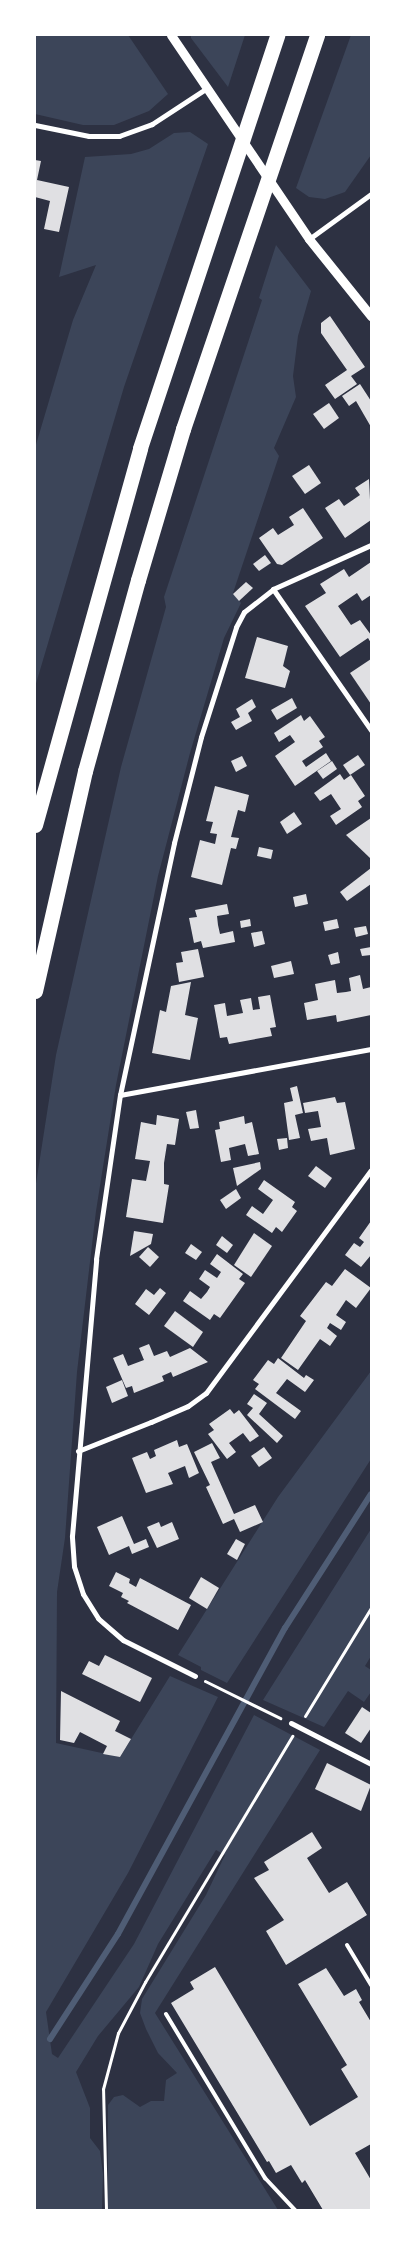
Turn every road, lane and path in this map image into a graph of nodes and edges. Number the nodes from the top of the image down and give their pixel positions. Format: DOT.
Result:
graph roads {
  1 [pos="171,35"];
  2 [pos="278,35"];
  3 [pos="318,35"];
  4 [pos="207,88"];
  5 [pos="35,126"];
  6 [pos="371,194"];
  7 [pos="309,239"];
  8 [pos="371,316"];
  9 [pos="371,544"];
  10 [pos="273,590"];
  11 [pos="371,730"];
  12 [pos="35,825"];
  13 [pos="35,991"];
  14 [pos="371,1049"];
  15 [pos="120,1095"];
  16 [pos="371,1170"];
  17 [pos="78,1451"];
  18 [pos="371,1608"];
  19 [pos="195,1676"];
  20 [pos="309,1709"];
  21 [pos="291,1723"];
  22 [pos="286,1746"];
  23 [pos="371,1764"];
  24 [pos="347,1945"];
  25 [pos="371,1985"];
  26 [pos="166,2014"];
  27 [pos="106,2209"];
  28 [pos="295,2210"];
  1 -- 4 [label="street"];
  2 -- 12 [label="highway"];
  3 -- 13 [label="highway"];
  4 -- 5 [label="street"];
  4 -- 7 [label="street"];
  6 -- 7 [label="street"];
  7 -- 8 [label="street"];
  9 -- 10 [label="street"];
  10 -- 11 [label="street"];
  10 -- 15 [label="street"];
  14 -- 15 [label="street"];
  15 -- 17 [label="street"];
  16 -- 17 [label="street"];
  17 -- 19 [label="street"];
  18 -- 20 [label="path"];
  19 -- 21 [label="path"];
  21 -- 23 [label="street"];
  22 -- 27 [label="path"];
  24 -- 25 [label="lane"];
  26 -- 28 [label="lane"];
}
